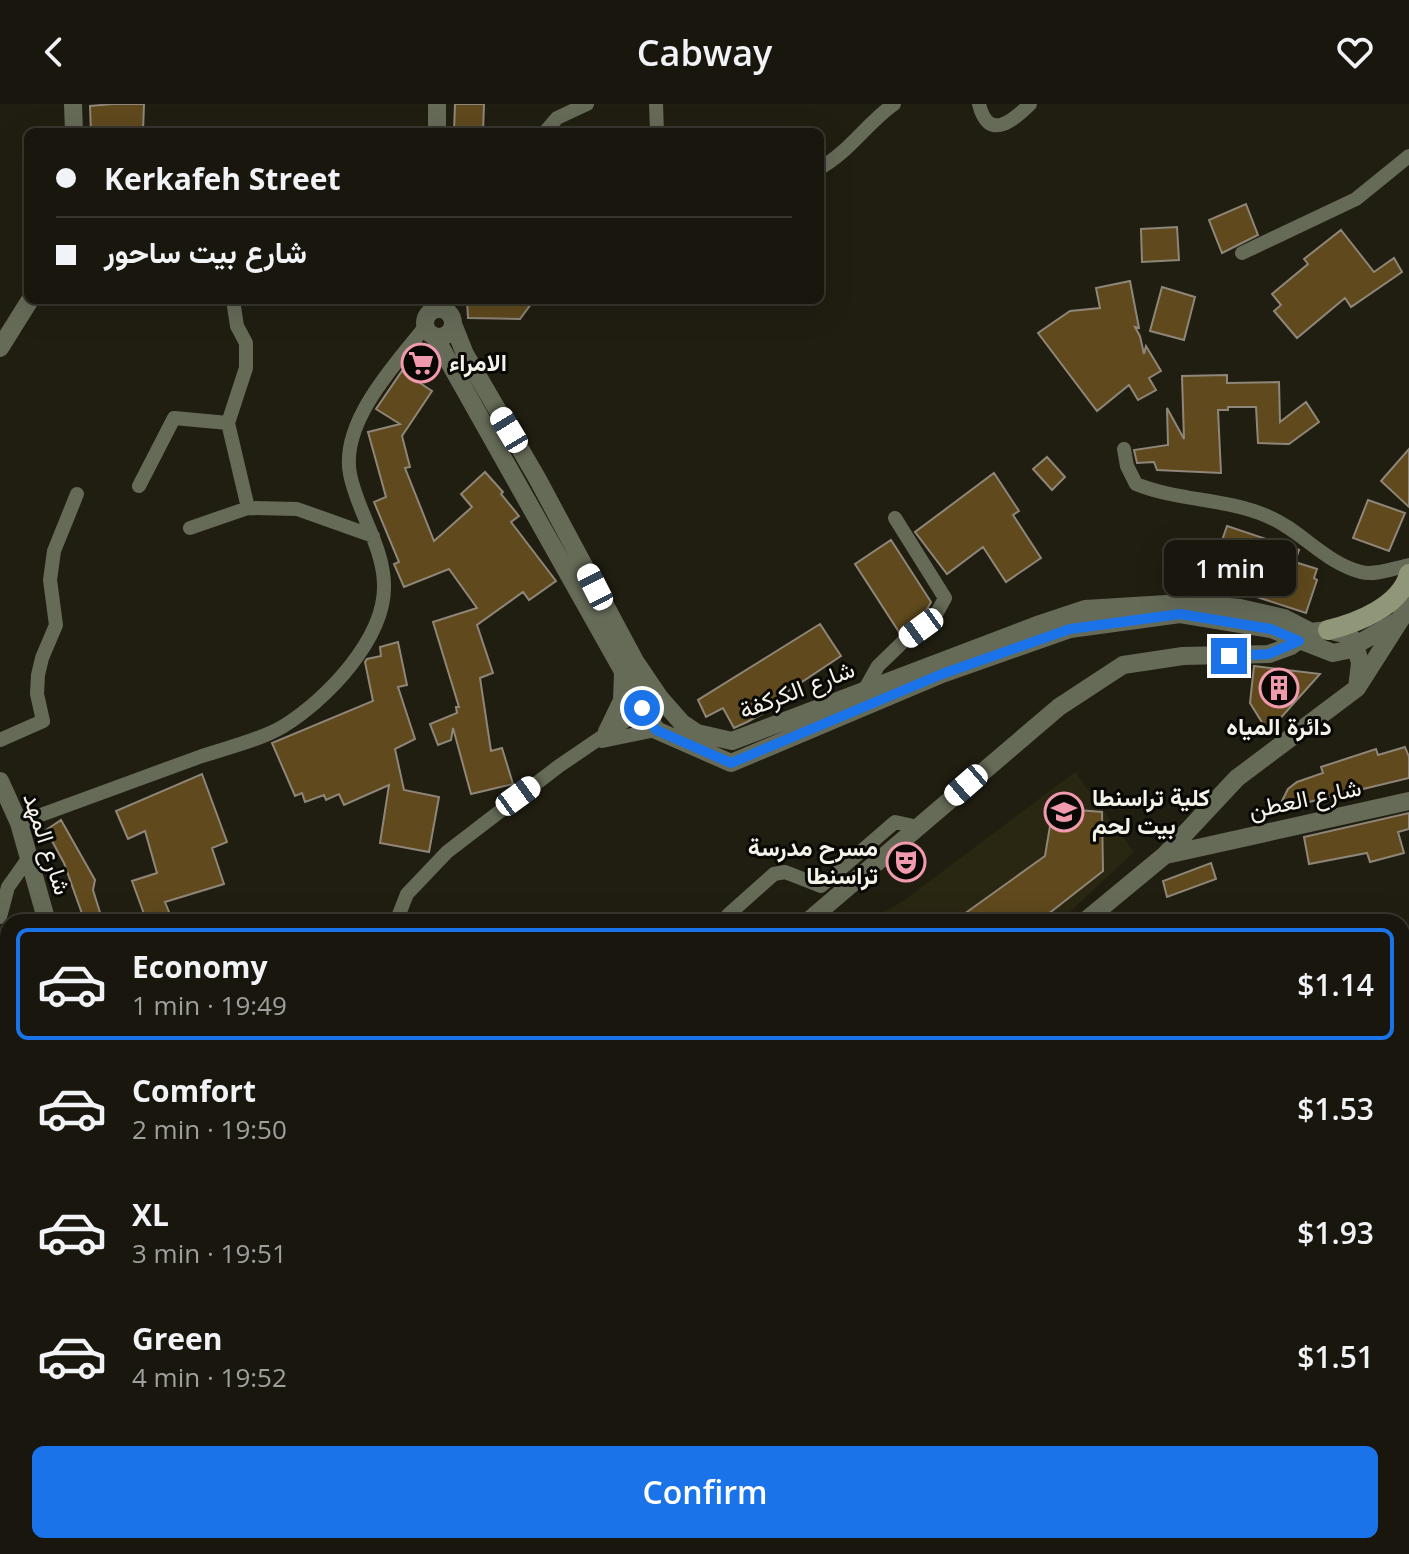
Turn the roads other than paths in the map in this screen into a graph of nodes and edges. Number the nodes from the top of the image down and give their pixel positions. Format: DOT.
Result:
graph roads {
  1 [pos="73,104"];
  2 [pos="437,104"];
  3 [pos="587,104"];
  4 [pos="656,104"];
  5 [pos="894,104"];
  6 [pos="979,104"];
  7 [pos="1030,104"];
  8 [pos="74,128"];
  9 [pos="437,128"];
  10 [pos="548,128"];
  11 [pos="657,128"];
  12 [pos="1409,156"];
  13 [pos="824,165"];
  14 [pos="1242,253"];
  15 [pos="28,304"];
  16 [pos="234,304"];
  17 [pos="451,312"];
  18 [pos="428,321"];
  19 [pos="0,348"];
  20 [pos="228,423"];
  21 [pos="1124,449"];
  22 [pos="139,486"];
  23 [pos="77,494"];
  24 [pos="248,508"];
  25 [pos="895,518"];
  26 [pos="190,528"];
  27 [pos="373,536"];
  28 [pos="1409,565"];
  29 [pos="1408,580"];
  30 [pos="1401,619"];
  31 [pos="1312,634"];
  32 [pos="1355,645"];
  33 [pos="621,671"];
  34 [pos="1357,688"];
  35 [pos="660,698"];
  36 [pos="867,698"];
  37 [pos="642,708"];
  38 [pos="656,730"];
  39 [pos="0,740"];
  40 [pos="594,743"];
  41 [pos="0,781"];
  42 [pos="1409,801"];
  43 [pos="19,823"];
  44 [pos="918,827"];
  45 [pos="1165,855"];
  46 [pos="30,856"];
  47 [pos="1,914"];
  48 [pos="45,914"];
  49 [pos="399,914"];
  50 [pos="729,914"];
  51 [pos="816,914"];
  52 [pos="1094,914"];
  1 -- 8 [label="street"];
  2 -- 9 [label="street"];
  3 -- 10 [label="street"];
  4 -- 11 [label="street"];
  5 -- 13 [label="street"];
  6 -- 7 [label="street"];
  12 -- 14 [label="street"];
  15 -- 19 [label="street"];
  16 -- 20 [label="street"];
  17 -- 18 [label="street"];
  17 -- 18 [label="street"];
  17 -- 35 [label="street, شارع الكركفة"];
  18 -- 27 [label="street"];
  18 -- 33 [label="street"];
  20 -- 22 [label="street"];
  20 -- 24 [label="street"];
  21 -- 28 [label="street"];
  23 -- 39 [label="street"];
  24 -- 26 [label="street"];
  24 -- 27 [label="street"];
  25 -- 36 [label="street"];
  27 -- 43 [label="street"];
  29 -- 30 [label="street"];
  29 -- 31 [label="main road"];
  30 -- 32 [label="street"];
  30 -- 34 [label="street"];
  31 -- 32 [label="street"];
  31 -- 32 [label="street"];
  31 -- 36 [label="street, شارع الكركفة"];
  31 -- 44 [label="street"];
  32 -- 34 [label="street"];
  33 -- 37 [label="street"];
  33 -- 40 [label="street"];
  34 -- 45 [label="street"];
  35 -- 36 [label="street, شارع الكركفة"];
  35 -- 37 [label="street"];
  36 -- 38 [label="street"];
  37 -- 38 [label="street"];
  37 -- 40 [label="street"];
  38 -- 40 [label="street"];
  40 -- 49 [label="street"];
  41 -- 43 [label="street, شارع المهد"];
  42 -- 45 [label="street, شارع العطن"];
  43 -- 46 [label="street, شارع المهد"];
  44 -- 50 [label="street"];
  44 -- 51 [label="street"];
  45 -- 52 [label="street"];
  46 -- 47 [label="street"];
  46 -- 48 [label="street, شارع المهد"];
}
